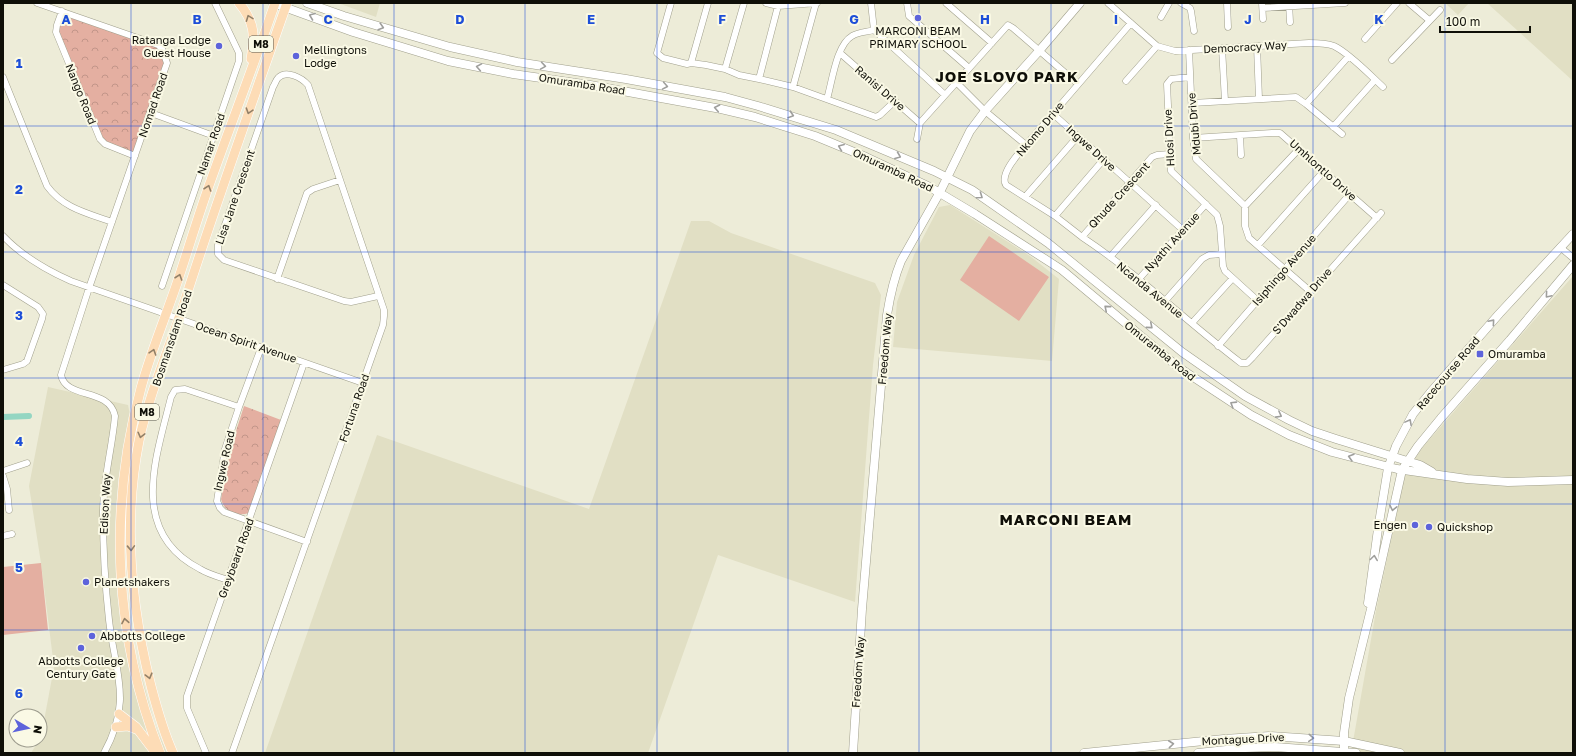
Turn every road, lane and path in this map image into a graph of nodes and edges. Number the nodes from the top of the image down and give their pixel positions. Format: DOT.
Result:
graph roads {
  1 [pos="37,3"];
  2 [pos="216,3"];
  3 [pos="239,3"];
  4 [pos="274,3"];
  5 [pos="307,3"];
  6 [pos="671,3"];
  7 [pos="708,3"];
  8 [pos="744,3"];
  9 [pos="766,3"];
  10 [pos="816,3"];
  11 [pos="871,3"];
  12 [pos="907,3"];
  13 [pos="946,3"];
  14 [pos="1080,3"];
  15 [pos="1108,3"];
  16 [pos="1170,3"];
  17 [pos="1181,3"];
  18 [pos="1227,3"];
  19 [pos="1345,3"];
  20 [pos="1397,3"];
  21 [pos="1409,3"];
  22 [pos="286,5"];
  23 [pos="1289,5"];
  24 [pos="778,6"];
  25 [pos="1262,6"];
  26 [pos="1440,10"];
  27 [pos="62,11"];
  28 [pos="1161,17"];
  29 [pos="1263,19"];
  30 [pos="1429,20"];
  31 [pos="1290,22"];
  32 [pos="1131,23"];
  33 [pos="1228,27"];
  34 [pos="874,30"];
  35 [pos="1194,32"];
  36 [pos="1365,38"];
  37 [pos="992,43"];
  38 [pos="1157,46"];
  39 [pos="1257,46"];
  40 [pos="1222,48"];
  41 [pos="1189,50"];
  42 [pos="1039,51"];
  43 [pos="840,53"];
  44 [pos="1348,57"];
  45 [pos="1392,60"];
  46 [pos="690,63"];
  47 [pos="969,68"];
  48 [pos="725,69"];
  49 [pos="285,74"];
  50 [pos="3,77"];
  51 [pos="1190,77"];
  52 [pos="759,79"];
  53 [pos="1375,80"];
  54 [pos="1126,81"];
  55 [pos="957,83"];
  56 [pos="246,84"];
  57 [pos="1078,84"];
  58 [pos="793,87"];
  59 [pos="1383,87"];
  60 [pos="945,94"];
  61 [pos="827,100"];
  62 [pos="1259,100"];
  63 [pos="895,101"];
  64 [pos="1225,101"];
  65 [pos="1192,103"];
  66 [pos="1306,104"];
  67 [pos="985,111"];
  68 [pos="1052,113"];
  69 [pos="151,114"];
  70 [pos="920,123"];
  71 [pos="1333,127"];
  72 [pos="1342,134"];
  73 [pos="214,136"];
  74 [pos="1078,136"];
  75 [pos="1240,136"];
  76 [pos="1193,138"];
  77 [pos="917,139"];
  78 [pos="1026,145"];
  79 [pos="1299,149"];
  80 [pos="1170,154"];
  81 [pos="1241,155"];
  82 [pos="136,156"];
  83 [pos="1104,159"];
  84 [pos="1324,171"];
  85 [pos="947,176"];
  86 [pos="340,180"];
  87 [pos="1130,182"];
  88 [pos="1006,185"];
  89 [pos="940,192"];
  90 [pos="1350,194"];
  91 [pos="1025,197"];
  92 [pos="1206,204"];
  93 [pos="1156,205"];
  94 [pos="1245,206"];
  95 [pos="1055,216"];
  96 [pos="1379,216"];
  97 [pos="112,222"];
  98 [pos="1183,230"];
  99 [pos="1573,234"];
  100 [pos="3,236"];
  101 [pos="1082,237"];
  102 [pos="1258,245"];
  103 [pos="1560,247"];
  104 [pos="1222,254"];
  105 [pos="1110,257"];
  106 [pos="1573,258"];
  107 [pos="1573,265"];
  108 [pos="1284,268"];
  109 [pos="277,279"];
  110 [pos="1232,279"];
  111 [pos="1138,280"];
  112 [pos="3,285"];
  113 [pos="162,286"];
  114 [pos="89,288"];
  115 [pos="1310,292"];
  116 [pos="378,296"];
  117 [pos="1165,301"];
  118 [pos="1258,301"];
  119 [pos="166,314"];
  120 [pos="179,319"];
  121 [pos="1192,324"];
  122 [pos="1218,346"];
  123 [pos="261,348"];
  124 [pos="304,363"];
  125 [pos="3,370"];
  126 [pos="362,383"];
  127 [pos="238,407"];
  128 [pos="1392,457"];
  129 [pos="1406,462"];
  130 [pos="27,463"];
  131 [pos="1388,468"];
  132 [pos="1402,470"];
  133 [pos="3,471"];
  134 [pos="1436,473"];
  135 [pos="3,476"];
  136 [pos="1573,480"];
  137 [pos="9,510"];
  138 [pos="250,520"];
  139 [pos="12,534"];
  140 [pos="3,536"];
  141 [pos="307,542"];
  142 [pos="228,580"];
  143 [pos="1358,659"];
  144 [pos="119,714"];
  145 [pos="116,727"];
  146 [pos="142,733"];
  147 [pos="1344,741"];
  148 [pos="1344,752"];
  149 [pos="104,753"];
  150 [pos="156,753"];
  151 [pos="160,753"];
  152 [pos="173,753"];
  153 [pos="206,753"];
  154 [pos="232,753"];
  155 [pos="853,753"];
  156 [pos="1088,753"];
  157 [pos="1198,753"];
  158 [pos="1356,753"];
  159 [pos="1400,753"];
  1 -- 27 [label="street, Nomad Road"];
  2 -- 73 [label="street, Namar Road"];
  56 -- 3 [label="main road, one-way"];
  4 -- 22 [label="main road, Omuramba Road"];
  4 -- 56 [label="main road, Bosmansdam Road / M8"];
  5 -- 85 [label="main road, Omuramba Road, one-way"];
  6 -- 46 [label="street"];
  7 -- 46 [label="street"];
  8 -- 48 [label="street"];
  9 -- 24 [label="street"];
  10 -- 24 [label="street"];
  10 -- 58 [label="street"];
  11 -- 34 [label="street"];
  12 -- 47 [label="street"];
  13 -- 37 [label="street"];
  14 -- 42 [label="main road, Freedom Way"];
  15 -- 32 [label="street, Democracy Way"];
  16 -- 28 [label="street"];
  17 -- 35 [label="street"];
  18 -- 33 [label="street"];
  19 -- 23 [label="street"];
  20 -- 36 [label="street"];
  21 -- 30 [label="street"];
  89 -- 22 [label="main road, Omuramba Road, one-way"];
  22 -- 120 [label="main road, Bosmansdam Road / M8, one-way"];
  23 -- 25 [label="street"];
  23 -- 31 [label="street"];
  24 -- 52 [label="street"];
  25 -- 29 [label="street"];
  26 -- 30 [label="street"];
  27 -- 69 [label="street, Nomad Road"];
  27 -- 82 [label="street, Nango Road"];
  30 -- 45 [label="street"];
  32 -- 38 [label="street, Democracy Way"];
  32 -- 57 [label="street, Nkomo Drive"];
  34 -- 43 [label="street"];
  34 -- 60 [label="street"];
  37 -- 42 [label="street"];
  37 -- 47 [label="street"];
  38 -- 41 [label="street, Democracy Way"];
  38 -- 54 [label="street"];
  39 -- 40 [label="street, Democracy Way"];
  39 -- 44 [label="street, Democracy Way"];
  39 -- 62 [label="street"];
  40 -- 41 [label="street, Democracy Way"];
  40 -- 64 [label="street"];
  41 -- 51 [label="street, Mdubi Drive"];
  42 -- 57 [label="street"];
  42 -- 67 [label="main road, Freedom Way"];
  43 -- 61 [label="street"];
  43 -- 63 [label="street, Ranisi Drive"];
  44 -- 53 [label="street, Democracy Way"];
  44 -- 66 [label="street"];
  46 -- 48 [label="street"];
  47 -- 55 [label="street"];
  48 -- 52 [label="street"];
  49 -- 86 [label="street, Fortuna Road"];
  49 -- 109 [label="street, Lisa Jane Crescent"];
  50 -- 97 [label="street"];
  51 -- 65 [label="street, Mdubi Drive"];
  51 -- 80 [label="street, Hlosi Drive"];
  52 -- 58 [label="street"];
  53 -- 59 [label="street, Democracy Way"];
  53 -- 71 [label="street"];
  55 -- 60 [label="street"];
  55 -- 67 [label="street"];
  119 -- 56 [label="main road, Bosmansdam Road / M8, one-way"];
  57 -- 68 [label="street, Nkomo Drive"];
  58 -- 61 [label="street"];
  60 -- 70 [label="street"];
  61 -- 63 [label="street"];
  62 -- 64 [label="street"];
  62 -- 66 [label="street"];
  63 -- 70 [label="street, Ranisi Drive"];
  64 -- 65 [label="street"];
  65 -- 76 [label="street, Mdubi Drive"];
  66 -- 71 [label="street"];
  67 -- 78 [label="street"];
  67 -- 85 [label="main road, Freedom Way"];
  68 -- 74 [label="street, Ingwe Drive"];
  68 -- 78 [label="street, Nkomo Drive"];
  69 -- 73 [label="street"];
  69 -- 82 [label="street, Nomad Road"];
  70 -- 77 [label="street"];
  71 -- 72 [label="street"];
  73 -- 113 [label="street, Namar Road"];
  74 -- 83 [label="street, Ingwe Drive"];
  74 -- 91 [label="street"];
  75 -- 76 [label="street, Umhlontlo Drive"];
  75 -- 79 [label="street, Umhlontlo Drive"];
  75 -- 81 [label="street"];
  76 -- 94 [label="street, Mdubi Drive"];
  78 -- 88 [label="street, Nkomo Drive"];
  79 -- 84 [label="street, Umhlontlo Drive"];
  79 -- 94 [label="street"];
  80 -- 87 [label="street, Qhude Crescent"];
  80 -- 92 [label="street, Hlosi Drive"];
  82 -- 97 [label="street, Nomad Road"];
  83 -- 87 [label="street, Ingwe Drive"];
  83 -- 95 [label="street"];
  84 -- 90 [label="street, Umhlontlo Drive"];
  84 -- 102 [label="street"];
  85 -- 89 [label="main road, Freedom Way"];
  85 -- 128 [label="main road, Omuramba Road, one-way"];
  86 -- 109 [label="street"];
  86 -- 116 [label="street, Fortuna Road"];
  87 -- 93 [label="street, Ingwe Drive"];
  87 -- 101 [label="street, Qhude Crescent"];
  88 -- 91 [label="street, Qhude Crescent"];
  131 -- 89 [label="main road, Omuramba Road, one-way"];
  89 -- 155 [label="main road, Freedom Way"];
  90 -- 96 [label="street, Umhlontlo Drive"];
  90 -- 108 [label="street, Isiphingo Avenue"];
  91 -- 95 [label="street, Qhude Crescent"];
  92 -- 98 [label="street, Nyathi Avenue"];
  92 -- 104 [label="street, Hlosi Drive"];
  93 -- 98 [label="street, Ingwe Drive"];
  93 -- 105 [label="street"];
  94 -- 102 [label="street"];
  95 -- 101 [label="street, Qhude Crescent"];
  96 -- 115 [label="street, S'Dwadwa Drive"];
  97 -- 114 [label="street, Nomad Road"];
  98 -- 111 [label="street, Nyathi Avenue"];
  99 -- 103 [label="main road, Racecourse Road"];
  100 -- 114 [label="street, Ocean Spirit Avenue"];
  101 -- 105 [label="street, Ncanda Avenue"];
  102 -- 108 [label="street"];
  103 -- 106 [label="street"];
  128 -- 103 [label="main road, Racecourse Road, one-way"];
  104 -- 110 [label="street, Hlosi Drive"];
  104 -- 117 [label="street"];
  105 -- 111 [label="street, Ncanda Avenue"];
  107 -- 129 [label="main road, Racecourse Road, one-way"];
  108 -- 115 [label="street"];
  108 -- 118 [label="street, Isiphingo Avenue"];
  109 -- 116 [label="street, Lisa Jane Crescent"];
  110 -- 118 [label="street, Hlosi Drive"];
  110 -- 121 [label="street"];
  111 -- 117 [label="street, Ncanda Avenue"];
  112 -- 125 [label="street"];
  114 -- 119 [label="street, Ocean Spirit Avenue"];
  114 -- 144 [label="street, Edison Way"];
  115 -- 122 [label="street, S'Dwadwa Drive"];
  116 -- 126 [label="street, Fortuna Road"];
  117 -- 121 [label="street, Ncanda Avenue"];
  118 -- 122 [label="street, Isiphingo Avenue"];
  119 -- 120 [label="street, Ocean Spirit Avenue"];
  151 -- 119 [label="main road, Bosmansdam Road / M8, one-way"];
  120 -- 123 [label="street, Ocean Spirit Avenue"];
  120 -- 152 [label="main road, Bosmansdam Road / M8, one-way"];
  121 -- 122 [label="street, Ncanda Avenue"];
  123 -- 124 [label="street, Ocean Spirit Avenue"];
  123 -- 127 [label="street, Ingwe Road"];
  124 -- 126 [label="street, Ocean Spirit Avenue"];
  124 -- 138 [label="street, Greybeard Road"];
  126 -- 141 [label="street, Fortuna Road"];
  127 -- 138 [label="street, Ingwe Road"];
  127 -- 142 [label="street"];
  128 -- 129 [label="main road, Omuramba Road"];
  128 -- 131 [label="main road, Racecourse Road"];
  129 -- 132 [label="main road, Racecourse Road"];
  129 -- 134 [label="main road, Omuramba Road"];
  130 -- 133 [label="street"];
  131 -- 132 [label="main road, Omuramba Road"];
  143 -- 131 [label="main road, Racecourse Road, one-way"];
  132 -- 134 [label="main road, Omuramba Road"];
  132 -- 143 [label="main road, Racecourse Road, one-way"];
  134 -- 136 [label="main road, Omuramba Road"];
  135 -- 137 [label="street"];
  138 -- 141 [label="street, Ingwe Road"];
  138 -- 142 [label="street, Greybeard Road"];
  139 -- 140 [label="street"];
  141 -- 154 [label="street, Fortuna Road"];
  142 -- 153 [label="street, Greybeard Road"];
  143 -- 147 [label="main road, Racecourse Road"];
  144 -- 145 [label="street, Edison Way"];
  144 -- 146 [label="main road"];
  145 -- 146 [label="main road"];
  145 -- 149 [label="street, Edison Way"];
  146 -- 150 [label="main road"];
  147 -- 148 [label="main road, Racecourse Road"];
  156 -- 147 [label="main road, Montague Drive, one-way"];
  147 -- 159 [label="main road, Montague Drive"];
  148 -- 157 [label="main road, Montague Drive"];
  148 -- 158 [label="main road, Montague Drive"];
}
